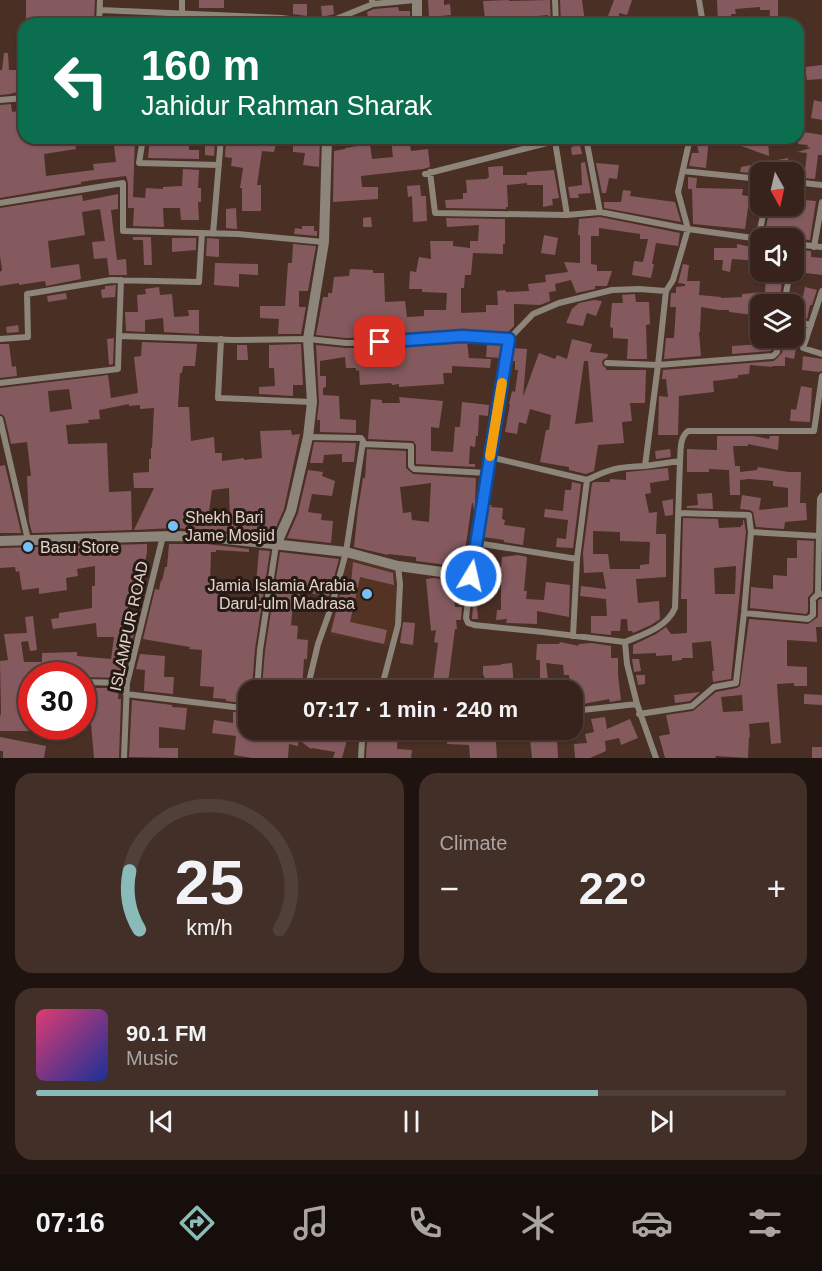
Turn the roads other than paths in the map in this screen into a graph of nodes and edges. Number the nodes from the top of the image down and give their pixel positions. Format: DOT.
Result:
graph roads {
  1 [pos="100,0"];
  2 [pos="182,0"];
  3 [pos="416,0"];
  4 [pos="555,0"];
  5 [pos="699,0"];
  6 [pos="372,2"];
  7 [pos="100,10"];
  8 [pos="182,13"];
  9 [pos="99,18"];
  10 [pos="282,18"];
  11 [pos="338,18"];
  12 [pos="417,18"];
  13 [pos="556,18"];
  14 [pos="702,18"];
  15 [pos="18,99"];
  16 [pos="0,100"];
  17 [pos="142,144"];
  18 [pos="221,144"];
  19 [pos="327,144"];
  20 [pos="543,144"];
  21 [pos="555,144"];
  22 [pos="587,144"];
  23 [pos="689,144"];
  24 [pos="219,165"];
  25 [pos="683,171"];
  26 [pos="750,178"];
  27 [pos="804,183"];
  28 [pos="822,185"];
  29 [pos="822,202"];
  30 [pos="0,203"];
  31 [pos="600,212"];
  32 [pos="567,215"];
  33 [pos="687,229"];
  34 [pos="202,234"];
  35 [pos="213,234"];
  36 [pos="750,238"];
  37 [pos="324,242"];
  38 [pos="818,247"];
  39 [pos="121,280"];
  40 [pos="666,291"];
  41 [pos="822,291"];
  42 [pos="804,324"];
  43 [pos="810,325"];
  44 [pos="119,336"];
  45 [pos="0,339"];
  46 [pos="220,339"];
  47 [pos="308,339"];
  48 [pos="509,339"];
  49 [pos="778,348"];
  50 [pos="822,354"];
  51 [pos="607,363"];
  52 [pos="658,365"];
  53 [pos="822,376"];
  54 [pos="0,383"];
  55 [pos="312,402"];
  56 [pos="0,418"];
  57 [pos="814,431"];
  58 [pos="822,432"];
  59 [pos="308,437"];
  60 [pos="363,444"];
  61 [pos="490,457"];
  62 [pos="680,461"];
  63 [pos="645,466"];
  64 [pos="487,473"];
  65 [pos="587,480"];
  66 [pos="822,496"];
  67 [pos="678,513"];
  68 [pos="751,532"];
  69 [pos="163,536"];
  70 [pos="819,536"];
  71 [pos="28,540"];
  72 [pos="0,541"];
  73 [pos="476,543"];
  74 [pos="276,545"];
  75 [pos="346,552"];
  76 [pos="577,559"];
  77 [pos="398,566"];
  78 [pos="471,576"];
  79 [pos="820,594"];
  80 [pos="744,614"];
  81 [pos="573,636"];
  82 [pos="625,642"];
  83 [pos="258,680"];
  84 [pos="309,680"];
  85 [pos="384,680"];
  86 [pos="96,682"];
  87 [pos="127,683"];
  88 [pos="126,694"];
  89 [pos="637,704"];
  90 [pos="238,706"];
  91 [pos="583,710"];
  92 [pos="639,714"];
  93 [pos="362,740"];
  94 [pos="124,758"];
  95 [pos="361,758"];
  96 [pos="656,758"];
  1 -- 7 [label="street"];
  2 -- 8 [label="street"];
  3 -- 6 [label="street"];
  3 -- 12 [label="street"];
  4 -- 13 [label="street"];
  5 -- 14 [label="street"];
  6 -- 11 [label="street"];
  7 -- 8 [label="street"];
  7 -- 9 [label="street"];
  8 -- 10 [label="street"];
  15 -- 16 [label="street"];
  17 -- 24 [label="street"];
  18 -- 24 [label="street"];
  19 -- 37 [label="street"];
  20 -- 32 [label="street"];
  21 -- 32 [label="street"];
  22 -- 31 [label="street"];
  23 -- 25 [label="street"];
  24 -- 35 [label="street"];
  25 -- 26 [label="street"];
  25 -- 33 [label="street"];
  27 -- 28 [label="street"];
  29 -- 38 [label="street"];
  30 -- 34 [label="street"];
  31 -- 32 [label="street"];
  31 -- 33 [label="street"];
  33 -- 36 [label="street"];
  33 -- 40 [label="street"];
  34 -- 35 [label="street"];
  34 -- 39 [label="street"];
  35 -- 37 [label="street"];
  37 -- 47 [label="street"];
  39 -- 44 [label="street"];
  39 -- 45 [label="street"];
  40 -- 48 [label="street"];
  40 -- 52 [label="street"];
  41 -- 43 [label="street"];
  42 -- 43 [label="street"];
  43 -- 50 [label="street"];
  44 -- 46 [label="street"];
  44 -- 54 [label="street"];
  46 -- 47 [label="street"];
  46 -- 55 [label="street"];
  47 -- 48 [label="street"];
  47 -- 55 [label="street"];
  48 -- 61 [label="street"];
  49 -- 52 [label="street"];
  51 -- 52 [label="street"];
  52 -- 63 [label="street"];
  53 -- 57 [label="street"];
  55 -- 59 [label="street"];
  56 -- 71 [label="street"];
  57 -- 58 [label="street"];
  57 -- 62 [label="street"];
  59 -- 60 [label="street"];
  59 -- 74 [label="street"];
  60 -- 64 [label="street"];
  60 -- 75 [label="street"];
  61 -- 64 [label="street"];
  61 -- 65 [label="street"];
  62 -- 63 [label="street"];
  62 -- 67 [label="street"];
  63 -- 65 [label="street"];
  64 -- 73 [label="street"];
  65 -- 76 [label="street"];
  66 -- 70 [label="street"];
  67 -- 68 [label="street"];
  67 -- 82 [label="street"];
  68 -- 70 [label="street"];
  68 -- 80 [label="street"];
  69 -- 71 [label="street"];
  69 -- 74 [label="street"];
  69 -- 87 [label="street, ISLAMPUR ROAD"];
  70 -- 79 [label="street"];
  71 -- 72 [label="street"];
  73 -- 76 [label="street"];
  73 -- 78 [label="street"];
  74 -- 75 [label="street"];
  74 -- 83 [label="street"];
  75 -- 77 [label="street"];
  75 -- 84 [label="street"];
  76 -- 81 [label="street"];
  77 -- 78 [label="street"];
  77 -- 85 [label="street"];
  78 -- 81 [label="street"];
  79 -- 80 [label="street"];
  80 -- 92 [label="street"];
  81 -- 82 [label="street"];
  82 -- 89 [label="street"];
  86 -- 87 [label="street"];
  87 -- 88 [label="street, ISLAMPUR ROAD"];
  88 -- 90 [label="street"];
  88 -- 94 [label="street, ISLAMPUR ROAD"];
  89 -- 91 [label="street"];
  89 -- 92 [label="street"];
  92 -- 96 [label="street"];
  93 -- 95 [label="street"];
}
